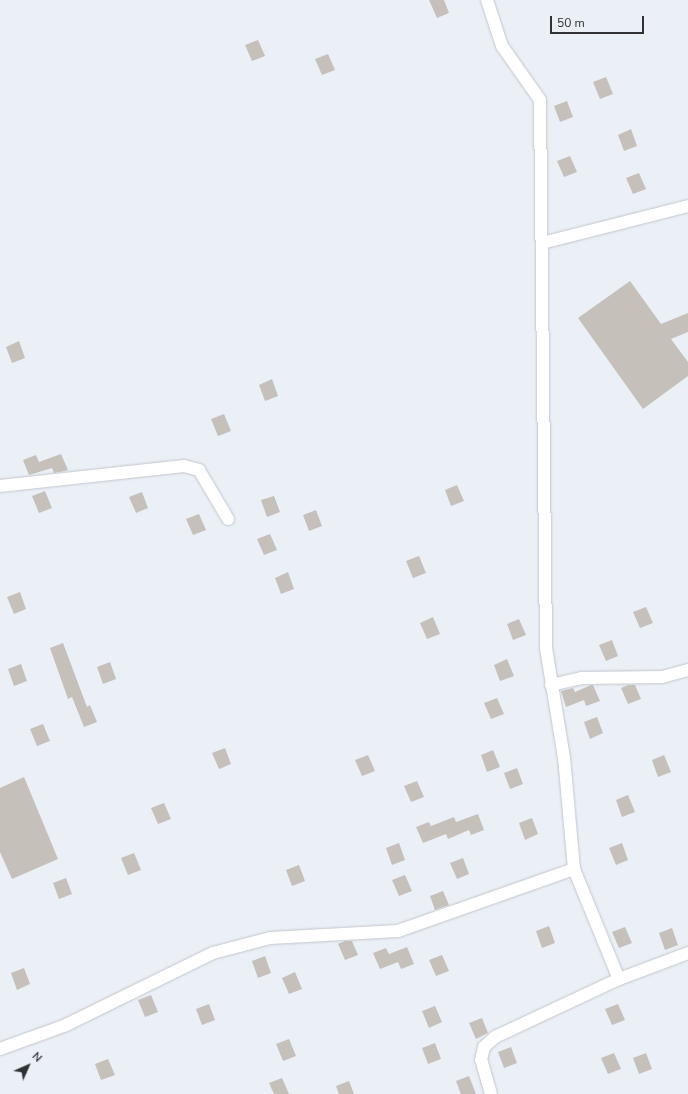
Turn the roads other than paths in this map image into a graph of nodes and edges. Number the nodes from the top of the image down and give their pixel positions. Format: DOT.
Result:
graph roads {
  1 [pos="487,0"];
  2 [pos="688,206"];
  3 [pos="542,243"];
  4 [pos="0,486"];
  5 [pos="228,519"];
  6 [pos="688,670"];
  7 [pos="551,685"];
  8 [pos="574,869"];
  9 [pos="688,953"];
  10 [pos="619,979"];
  11 [pos="0,1049"];
  12 [pos="491,1094"];
  1 -- 3 [label="street"];
  2 -- 3 [label="street"];
  3 -- 7 [label="street"];
  4 -- 5 [label="street"];
  6 -- 7 [label="street"];
  7 -- 8 [label="street"];
  8 -- 10 [label="street"];
  8 -- 11 [label="street"];
  9 -- 10 [label="street"];
  10 -- 12 [label="street"];
}
